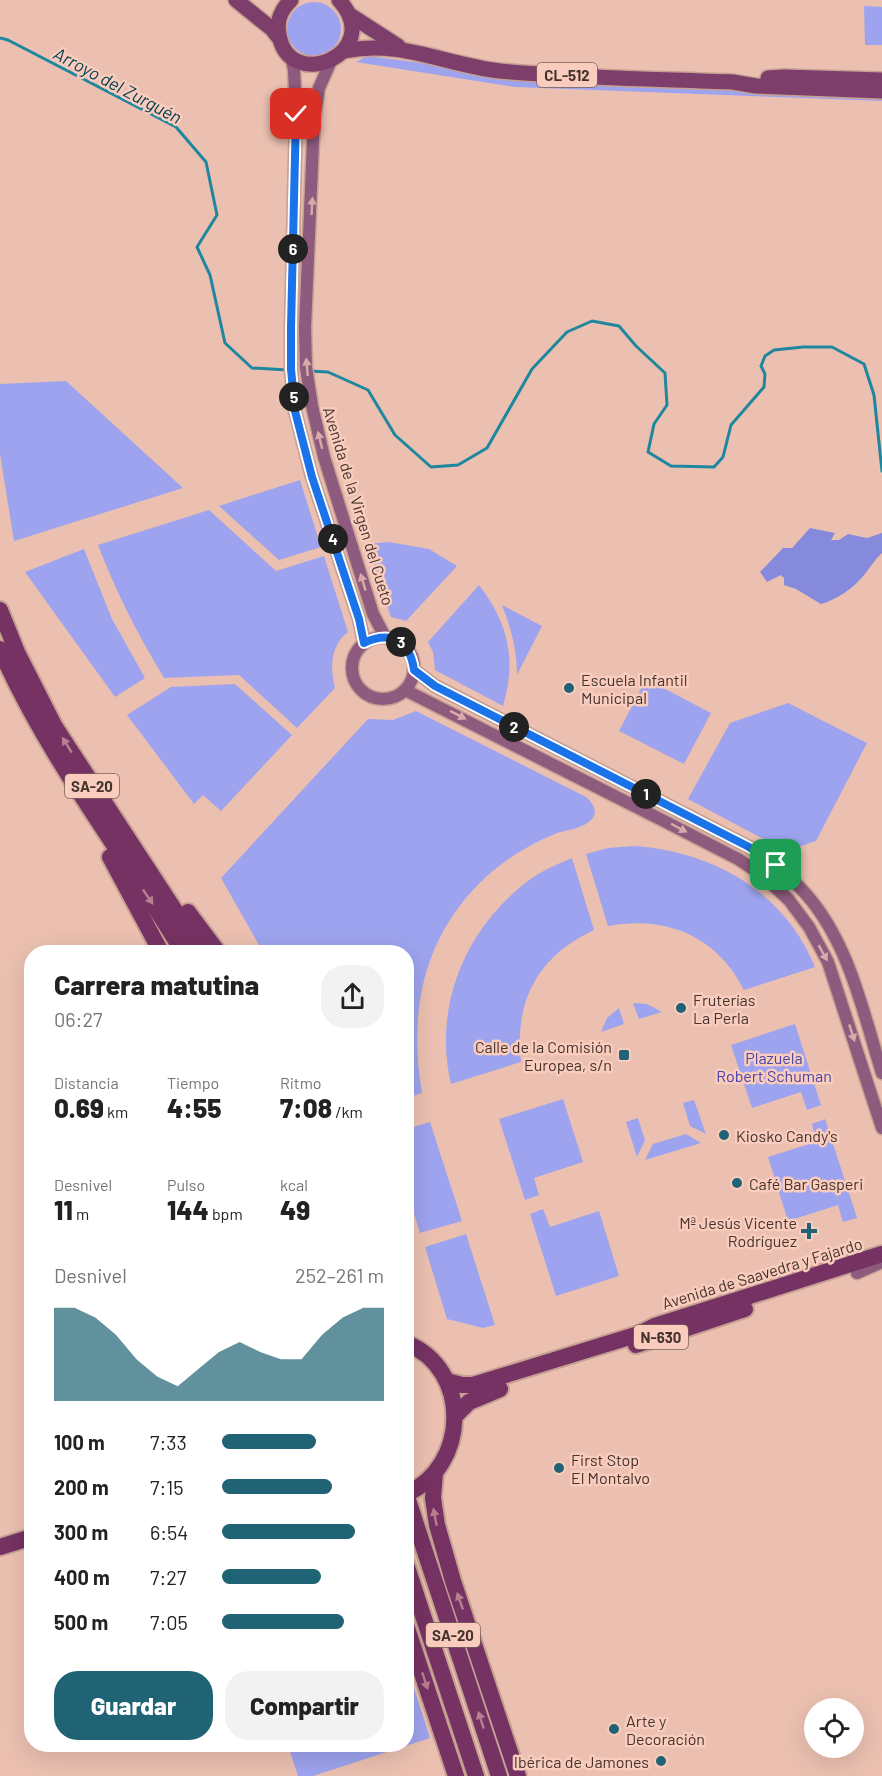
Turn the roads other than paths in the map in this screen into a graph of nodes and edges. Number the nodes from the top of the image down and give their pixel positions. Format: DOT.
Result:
graph roads {
  1 [pos="236,0"];
  2 [pos="291,0"];
  3 [pos="339,0"];
  4 [pos="350,15"];
  5 [pos="279,38"];
  6 [pos="404,49"];
  7 [pos="344,51"];
  8 [pos="291,56"];
  9 [pos="331,61"];
  10 [pos="852,78"];
  11 [pos="882,80"];
  12 [pos="733,82"];
  13 [pos="882,85"];
  14 [pos="786,87"];
  15 [pos="882,91"];
  16 [pos="0,610"];
  17 [pos="385,637"];
  18 [pos="364,643"];
  19 [pos="0,649"];
  20 [pos="414,670"];
  21 [pos="405,690"];
  22 [pos="71,781"];
  23 [pos="105,805"];
  24 [pos="157,945"];
  25 [pos="178,945"];
  26 [pos="198,945"];
  27 [pos="213,945"];
  28 [pos="882,1073"];
  29 [pos="882,1128"];
  30 [pos="882,1254"];
  31 [pos="882,1264"];
  32 [pos="414,1346"];
  33 [pos="447,1381"];
  34 [pos="455,1416"];
  35 [pos="435,1473"];
  36 [pos="414,1489"];
  37 [pos="414,1501"];
  38 [pos="24,1528"];
  39 [pos="0,1536"];
  40 [pos="24,1540"];
  41 [pos="0,1547"];
  42 [pos="414,1588"];
  43 [pos="414,1649"];
  44 [pos="456,1776"];
  45 [pos="476,1776"];
  46 [pos="499,1776"];
  47 [pos="518,1776"];
  1 -- 5 [label="main road"];
  2 -- 5 [label="main road"];
  3 -- 4 [label="main road, CL-512"];
  4 -- 6 [label="main road, CL-512"];
  4 -- 7 [label="main road"];
  5 -- 8 [label="main road"];
  6 -- 7 [label="main road, CL-512"];
  6 -- 12 [label="main road, CL-512"];
  7 -- 9 [label="main road, CL-512"];
  8 -- 9 [label="main road"];
  8 -- 18 [label="main road, Avenida de la Virgen del Cueto"];
  17 -- 9 [label="main road, Avenida de la Virgen del Cueto, one-way"];
  10 -- 11 [label="main road, CL-512"];
  10 -- 12 [label="main road, CL-512"];
  10 -- 13 [label="main road"];
  10 -- 14 [label="main road"];
  12 -- 14 [label="main road, CL-512"];
  14 -- 15 [label="main road, CL-512"];
  23 -- 16 [label="highway, SA-20, one-way"];
  17 -- 18 [label="main road"];
  17 -- 20 [label="main road"];
  18 -- 21 [label="main road"];
  19 -- 22 [label="highway, SA-20"];
  20 -- 21 [label="main road"];
  20 -- 28 [label="main road"];
  21 -- 29 [label="main road, one-way"];
  22 -- 24 [label="highway"];
  22 -- 25 [label="highway, SA-20, one-way"];
  23 -- 26 [label="highway, SA-20"];
  23 -- 27 [label="highway"];
  30 -- 33 [label="highway, Avenida de Saavedra y Fajardo / N-630"];
  31 -- 34 [label="highway, Avenida de Saavedra y Fajardo / N-630"];
  32 -- 33 [label="highway"];
  33 -- 34 [label="highway"];
  34 -- 35 [label="highway"];
  35 -- 36 [label="highway"];
  47 -- 35 [label="highway, one-way"];
  46 -- 37 [label="highway, SA-20, one-way"];
  38 -- 39 [label="highway"];
  40 -- 41 [label="highway"];
  42 -- 45 [label="highway, SA-20"];
  43 -- 44 [label="highway, one-way"];
}
